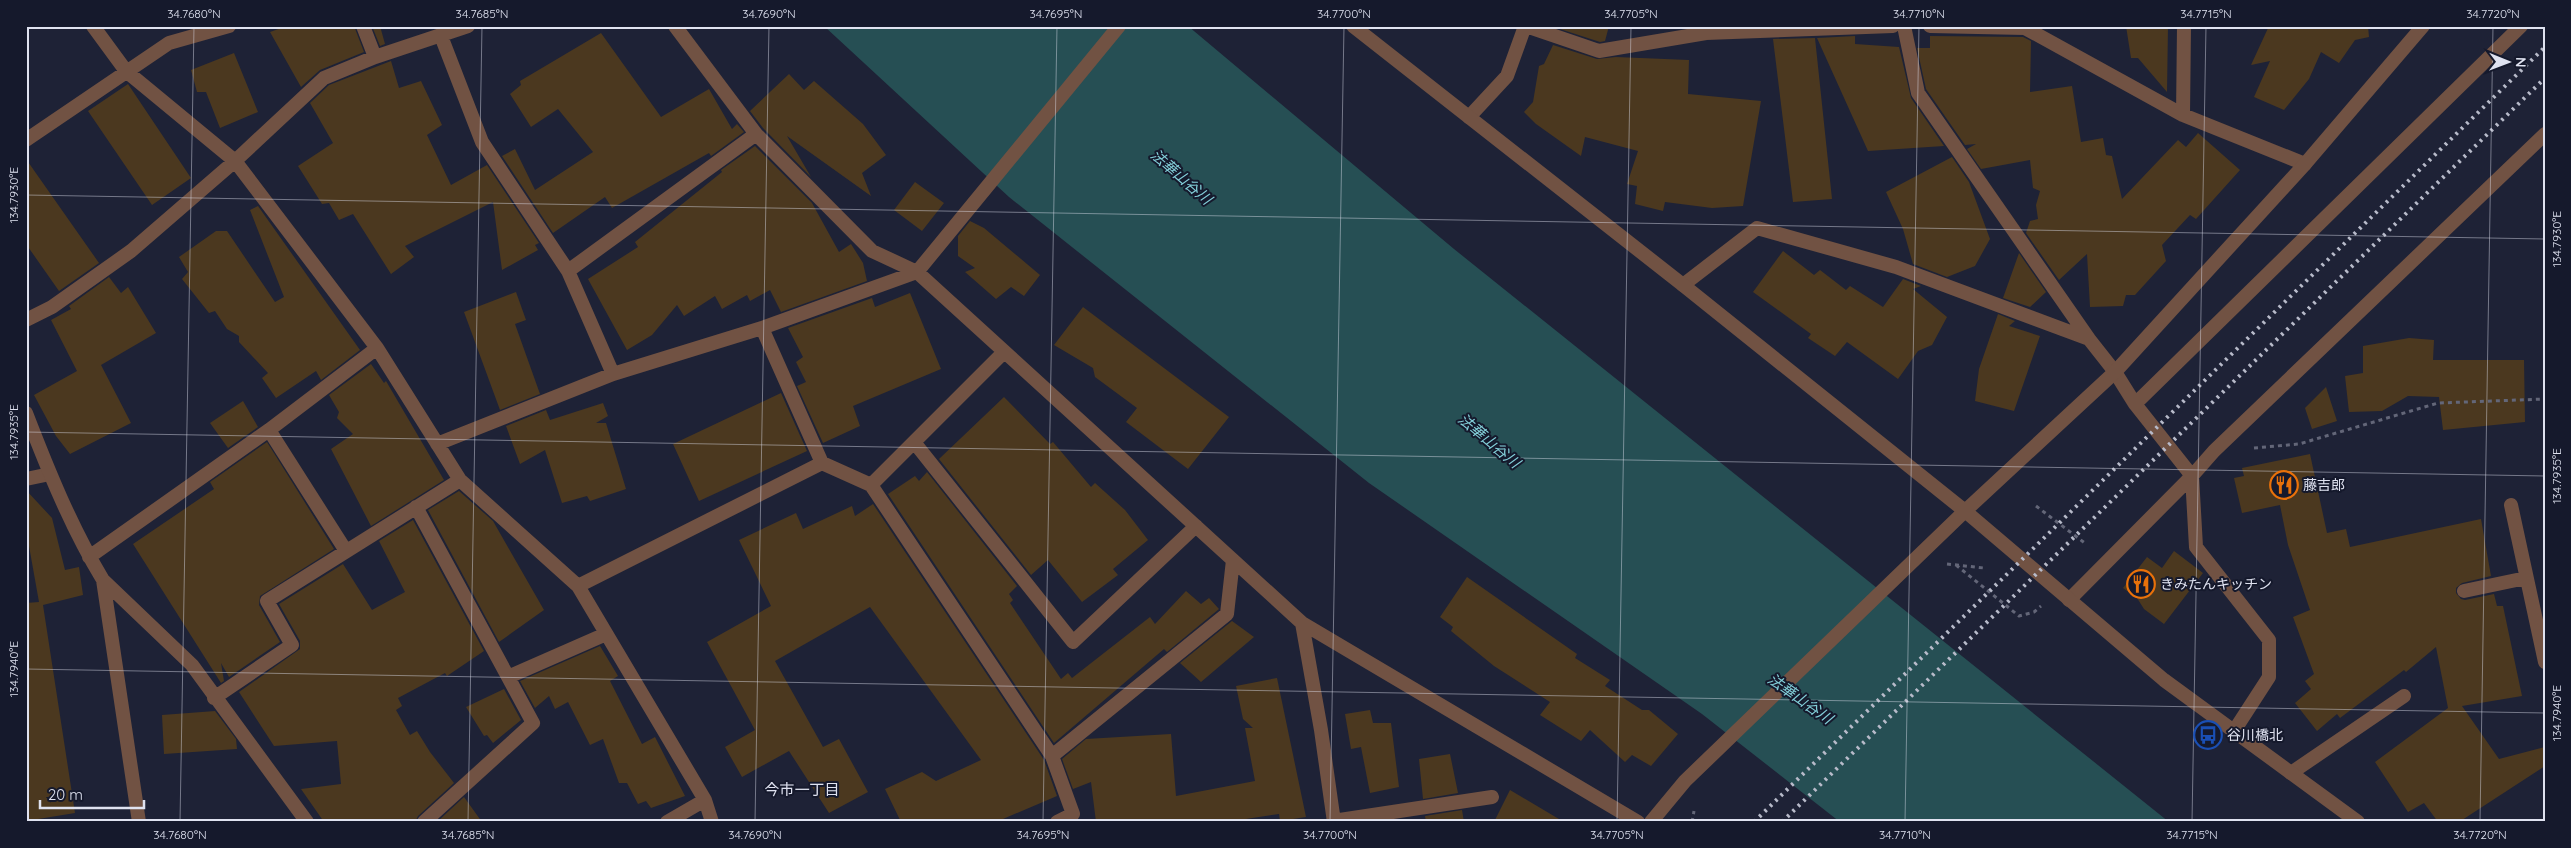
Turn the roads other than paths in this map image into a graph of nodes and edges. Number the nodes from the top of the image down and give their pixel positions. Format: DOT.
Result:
graph roads {
  1 [pos="93,26"];
  2 [pos="229,26"];
  3 [pos="363,26"];
  4 [pos="468,26"];
  5 [pos="675,26"];
  6 [pos="1119,26"];
  7 [pos="1353,26"];
  8 [pos="1525,26"];
  9 [pos="1892,26"];
  10 [pos="1904,26"];
  11 [pos="1930,26"];
  12 [pos="2184,26"];
  13 [pos="2423,26"];
  14 [pos="2521,26"];
  15 [pos="2025,27"];
  16 [pos="1789,28"];
  17 [pos="441,36"];
  18 [pos="375,57"];
  19 [pos="126,71"];
  20 [pos="2183,115"];
  21 [pos="1469,117"];
  22 [pos="756,134"];
  23 [pos="2545,134"];
  24 [pos="26,140"];
  25 [pos="234,161"];
  26 [pos="2305,164"];
  27 [pos="568,271"];
  28 [pos="917,272"];
  29 [pos="1683,285"];
  30 [pos="26,320"];
  31 [pos="762,328"];
  32 [pos="2088,339"];
  33 [pos="377,348"];
  34 [pos="1004,352"];
  35 [pos="2115,372"];
  36 [pos="613,374"];
  37 [pos="2135,404"];
  38 [pos="26,412"];
  39 [pos="270,430"];
  40 [pos="914,442"];
  41 [pos="436,444"];
  42 [pos="822,463"];
  43 [pos="50,474"];
  44 [pos="2192,476"];
  45 [pos="26,479"];
  46 [pos="460,480"];
  47 [pos="872,485"];
  48 [pos="2511,505"];
  49 [pos="416,507"];
  50 [pos="1965,511"];
  51 [pos="1196,526"];
  52 [pos="346,551"];
  53 [pos="89,557"];
  54 [pos="1233,560"];
  55 [pos="2526,578"];
  56 [pos="103,580"];
  57 [pos="578,586"];
  58 [pos="2464,591"];
  59 [pos="2069,600"];
  60 [pos="1302,623"];
  61 [pos="606,634"];
  62 [pos="2545,662"];
  63 [pos="508,677"];
  64 [pos="2404,696"];
  65 [pos="214,698"];
  66 [pos="2234,731"];
  67 [pos="1052,756"];
  68 [pos="2291,773"];
  69 [pos="1492,798"];
  70 [pos="708,811"];
  71 [pos="1334,821"];
  72 [pos="139,822"];
  73 [pos="307,822"];
  74 [pos="424,822"];
  75 [pos="667,822"];
  76 [pos="720,822"];
  77 [pos="1057,822"];
  78 [pos="1638,822"];
  79 [pos="1651,822"];
  80 [pos="2358,822"];
  1 -- 19 [label="street"];
  2 -- 19 [label="street"];
  3 -- 18 [label="street"];
  4 -- 17 [label="street"];
  5 -- 22 [label="street"];
  6 -- 28 [label="street"];
  7 -- 21 [label="street"];
  8 -- 16 [label="street"];
  8 -- 21 [label="street"];
  9 -- 16 [label="street"];
  10 -- 32 [label="street"];
  11 -- 15 [label="street"];
  12 -- 20 [label="street"];
  13 -- 26 [label="street"];
  14 -- 37 [label="street"];
  15 -- 20 [label="street"];
  17 -- 18 [label="street"];
  17 -- 27 [label="street"];
  18 -- 25 [label="street"];
  19 -- 24 [label="street"];
  19 -- 25 [label="street"];
  20 -- 26 [label="street"];
  21 -- 29 [label="street"];
  22 -- 27 [label="street"];
  22 -- 28 [label="street"];
  23 -- 44 [label="street"];
  25 -- 30 [label="street"];
  25 -- 33 [label="street"];
  26 -- 35 [label="street"];
  27 -- 36 [label="street"];
  28 -- 31 [label="street"];
  28 -- 34 [label="street"];
  29 -- 32 [label="street"];
  29 -- 50 [label="street"];
  31 -- 36 [label="street"];
  31 -- 42 [label="street"];
  32 -- 35 [label="street"];
  33 -- 39 [label="street"];
  33 -- 41 [label="street"];
  34 -- 40 [label="street"];
  34 -- 51 [label="street"];
  35 -- 37 [label="street"];
  35 -- 50 [label="street"];
  36 -- 41 [label="street"];
  37 -- 44 [label="street"];
  38 -- 43 [label="street"];
  39 -- 52 [label="street"];
  39 -- 53 [label="street"];
  40 -- 47 [label="street"];
  40 -- 51 [label="street"];
  41 -- 46 [label="street"];
  42 -- 47 [label="street"];
  42 -- 57 [label="street"];
  43 -- 45 [label="street"];
  43 -- 53 [label="street"];
  44 -- 59 [label="street"];
  44 -- 66 [label="street"];
  46 -- 49 [label="street"];
  46 -- 57 [label="street"];
  47 -- 67 [label="street"];
  48 -- 55 [label="street"];
  49 -- 52 [label="street"];
  49 -- 63 [label="street"];
  50 -- 59 [label="street"];
  50 -- 79 [label="street"];
  51 -- 54 [label="street"];
  52 -- 65 [label="street"];
  53 -- 56 [label="street"];
  54 -- 60 [label="street"];
  54 -- 67 [label="street"];
  55 -- 58 [label="street"];
  55 -- 62 [label="street"];
  56 -- 65 [label="street"];
  56 -- 72 [label="street"];
  57 -- 61 [label="street"];
  59 -- 66 [label="street"];
  60 -- 71 [label="street"];
  60 -- 78 [label="street"];
  61 -- 63 [label="street"];
  61 -- 70 [label="street"];
  63 -- 74 [label="street"];
  64 -- 68 [label="street"];
  65 -- 73 [label="street"];
  66 -- 68 [label="street"];
  67 -- 77 [label="street"];
  68 -- 80 [label="street"];
  69 -- 71 [label="street"];
  70 -- 75 [label="street"];
  70 -- 76 [label="street"];
}
